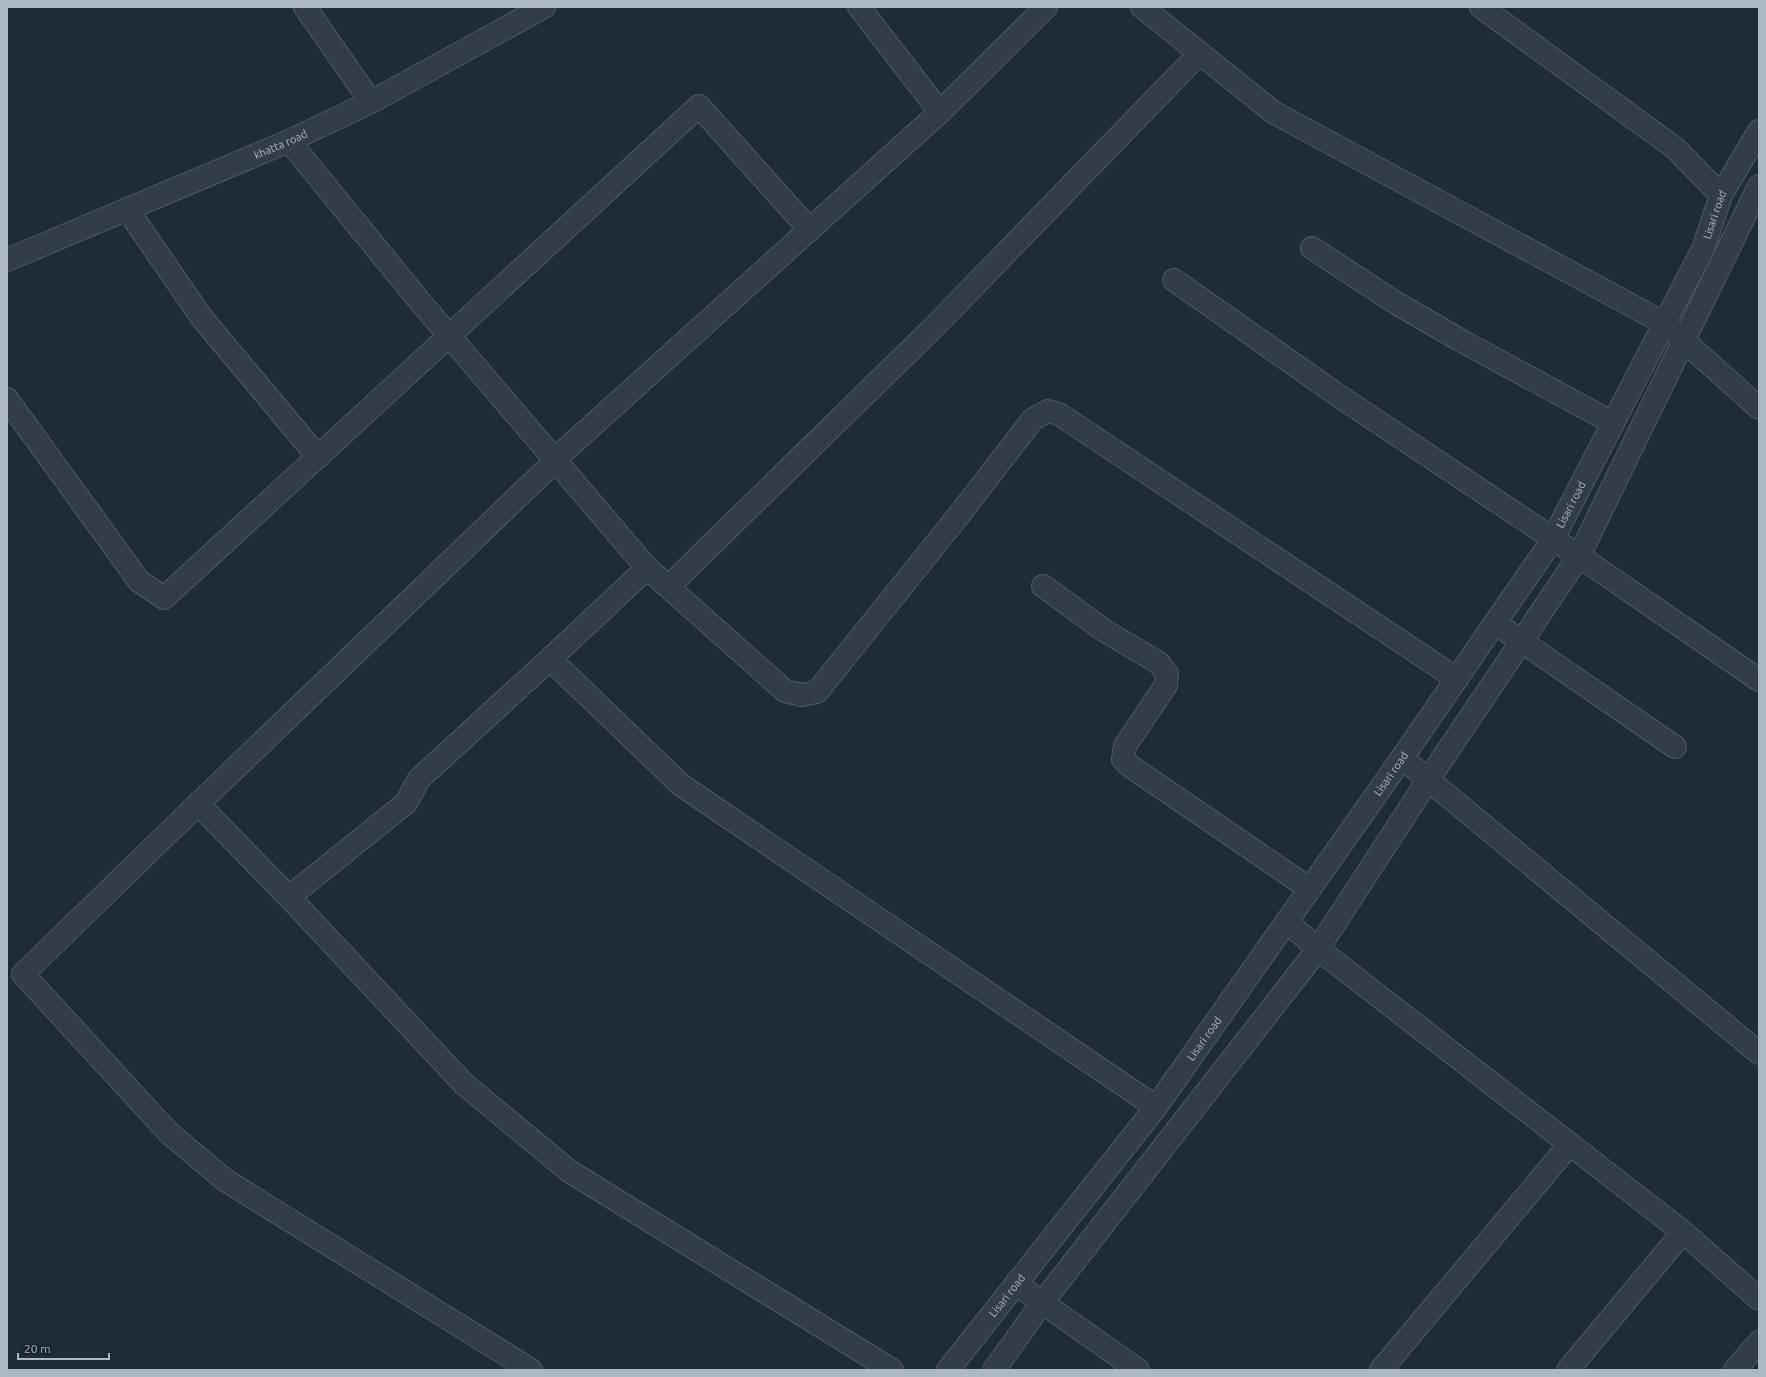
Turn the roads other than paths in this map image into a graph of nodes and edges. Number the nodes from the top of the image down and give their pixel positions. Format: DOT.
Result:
graph roads {
  1 [pos="304,7"];
  2 [pos="544,7"];
  3 [pos="859,7"];
  4 [pos="1046,7"];
  5 [pos="1142,7"];
  6 [pos="1481,7"];
  7 [pos="1200,53"];
  8 [pos="371,102"];
  9 [pos="940,112"];
  10 [pos="1759,132"];
  11 [pos="289,141"];
  12 [pos="1759,186"];
  13 [pos="1721,195"];
  14 [pos="127,209"];
  15 [pos="809,229"];
  16 [pos="1312,248"];
  17 [pos="7,260"];
  18 [pos="1174,280"];
  19 [pos="1664,323"];
  20 [pos="449,336"];
  21 [pos="1684,340"];
  22 [pos="7,399"];
  23 [pos="1759,408"];
  24 [pos="1613,423"];
  25 [pos="318,457"];
  26 [pos="554,460"];
  27 [pos="1552,539"];
  28 [pos="1579,556"];
  29 [pos="647,568"];
  30 [pos="1043,586"];
  31 [pos="668,587"];
  32 [pos="1495,623"];
  33 [pos="1522,642"];
  34 [pos="550,659"];
  35 [pos="1457,679"];
  36 [pos="1759,680"];
  37 [pos="1675,747"];
  38 [pos="1402,758"];
  39 [pos="1428,780"];
  40 [pos="198,804"];
  41 [pos="1310,889"];
  42 [pos="289,897"];
  43 [pos="1287,922"];
  44 [pos="1318,949"];
  45 [pos="1759,1053"];
  46 [pos="1156,1107"];
  47 [pos="1570,1144"];
  48 [pos="1684,1232"];
  49 [pos="1016,1284"];
  50 [pos="1759,1299"];
  51 [pos="1042,1303"];
  52 [pos="1759,1342"];
  53 [pos="531,1370"];
  54 [pos="892,1370"];
  55 [pos="948,1370"];
  56 [pos="994,1370"];
  57 [pos="1138,1370"];
  58 [pos="1381,1370"];
  59 [pos="1568,1370"];
  60 [pos="1735,1370"];
  1 -- 8 [label="street"];
  2 -- 8 [label="street, khatta road"];
  3 -- 9 [label="street"];
  4 -- 9 [label="street"];
  5 -- 7 [label="street"];
  6 -- 13 [label="street"];
  7 -- 19 [label="street"];
  7 -- 31 [label="street"];
  8 -- 11 [label="street, khatta road"];
  9 -- 15 [label="street"];
  10 -- 13 [label="street, Lisari road"];
  11 -- 14 [label="street, khatta road"];
  11 -- 20 [label="street"];
  12 -- 21 [label="street"];
  13 -- 19 [label="street, Lisari road"];
  14 -- 17 [label="street, khatta road"];
  14 -- 25 [label="street"];
  15 -- 20 [label="street"];
  15 -- 26 [label="street"];
  16 -- 24 [label="street"];
  18 -- 27 [label="street"];
  19 -- 21 [label="street"];
  19 -- 24 [label="street, Lisari road"];
  20 -- 25 [label="street"];
  20 -- 26 [label="street"];
  21 -- 23 [label="street"];
  21 -- 28 [label="street"];
  22 -- 25 [label="street"];
  24 -- 27 [label="street, Lisari road"];
  26 -- 29 [label="street"];
  26 -- 40 [label="street"];
  27 -- 28 [label="street"];
  27 -- 32 [label="street, Lisari road"];
  28 -- 33 [label="street"];
  28 -- 36 [label="street"];
  29 -- 31 [label="street"];
  29 -- 34 [label="street"];
  30 -- 41 [label="street"];
  31 -- 35 [label="street"];
  32 -- 33 [label="street"];
  32 -- 35 [label="street, Lisari road"];
  33 -- 37 [label="street"];
  33 -- 39 [label="street"];
  34 -- 42 [label="street"];
  34 -- 46 [label="street"];
  35 -- 38 [label="street, Lisari road"];
  38 -- 39 [label="street"];
  38 -- 41 [label="street, Lisari road"];
  39 -- 44 [label="street"];
  39 -- 45 [label="street"];
  40 -- 42 [label="street"];
  40 -- 53 [label="street"];
  41 -- 43 [label="street, Lisari road"];
  42 -- 54 [label="street"];
  43 -- 44 [label="street"];
  43 -- 46 [label="street, Lisari road"];
  44 -- 47 [label="street"];
  44 -- 51 [label="street"];
  46 -- 49 [label="street, Lisari road"];
  47 -- 48 [label="street"];
  47 -- 58 [label="street"];
  48 -- 50 [label="street"];
  48 -- 59 [label="street"];
  49 -- 51 [label="street"];
  49 -- 55 [label="street, Lisari road"];
  51 -- 56 [label="street"];
  51 -- 57 [label="street"];
  52 -- 60 [label="street"];
}
